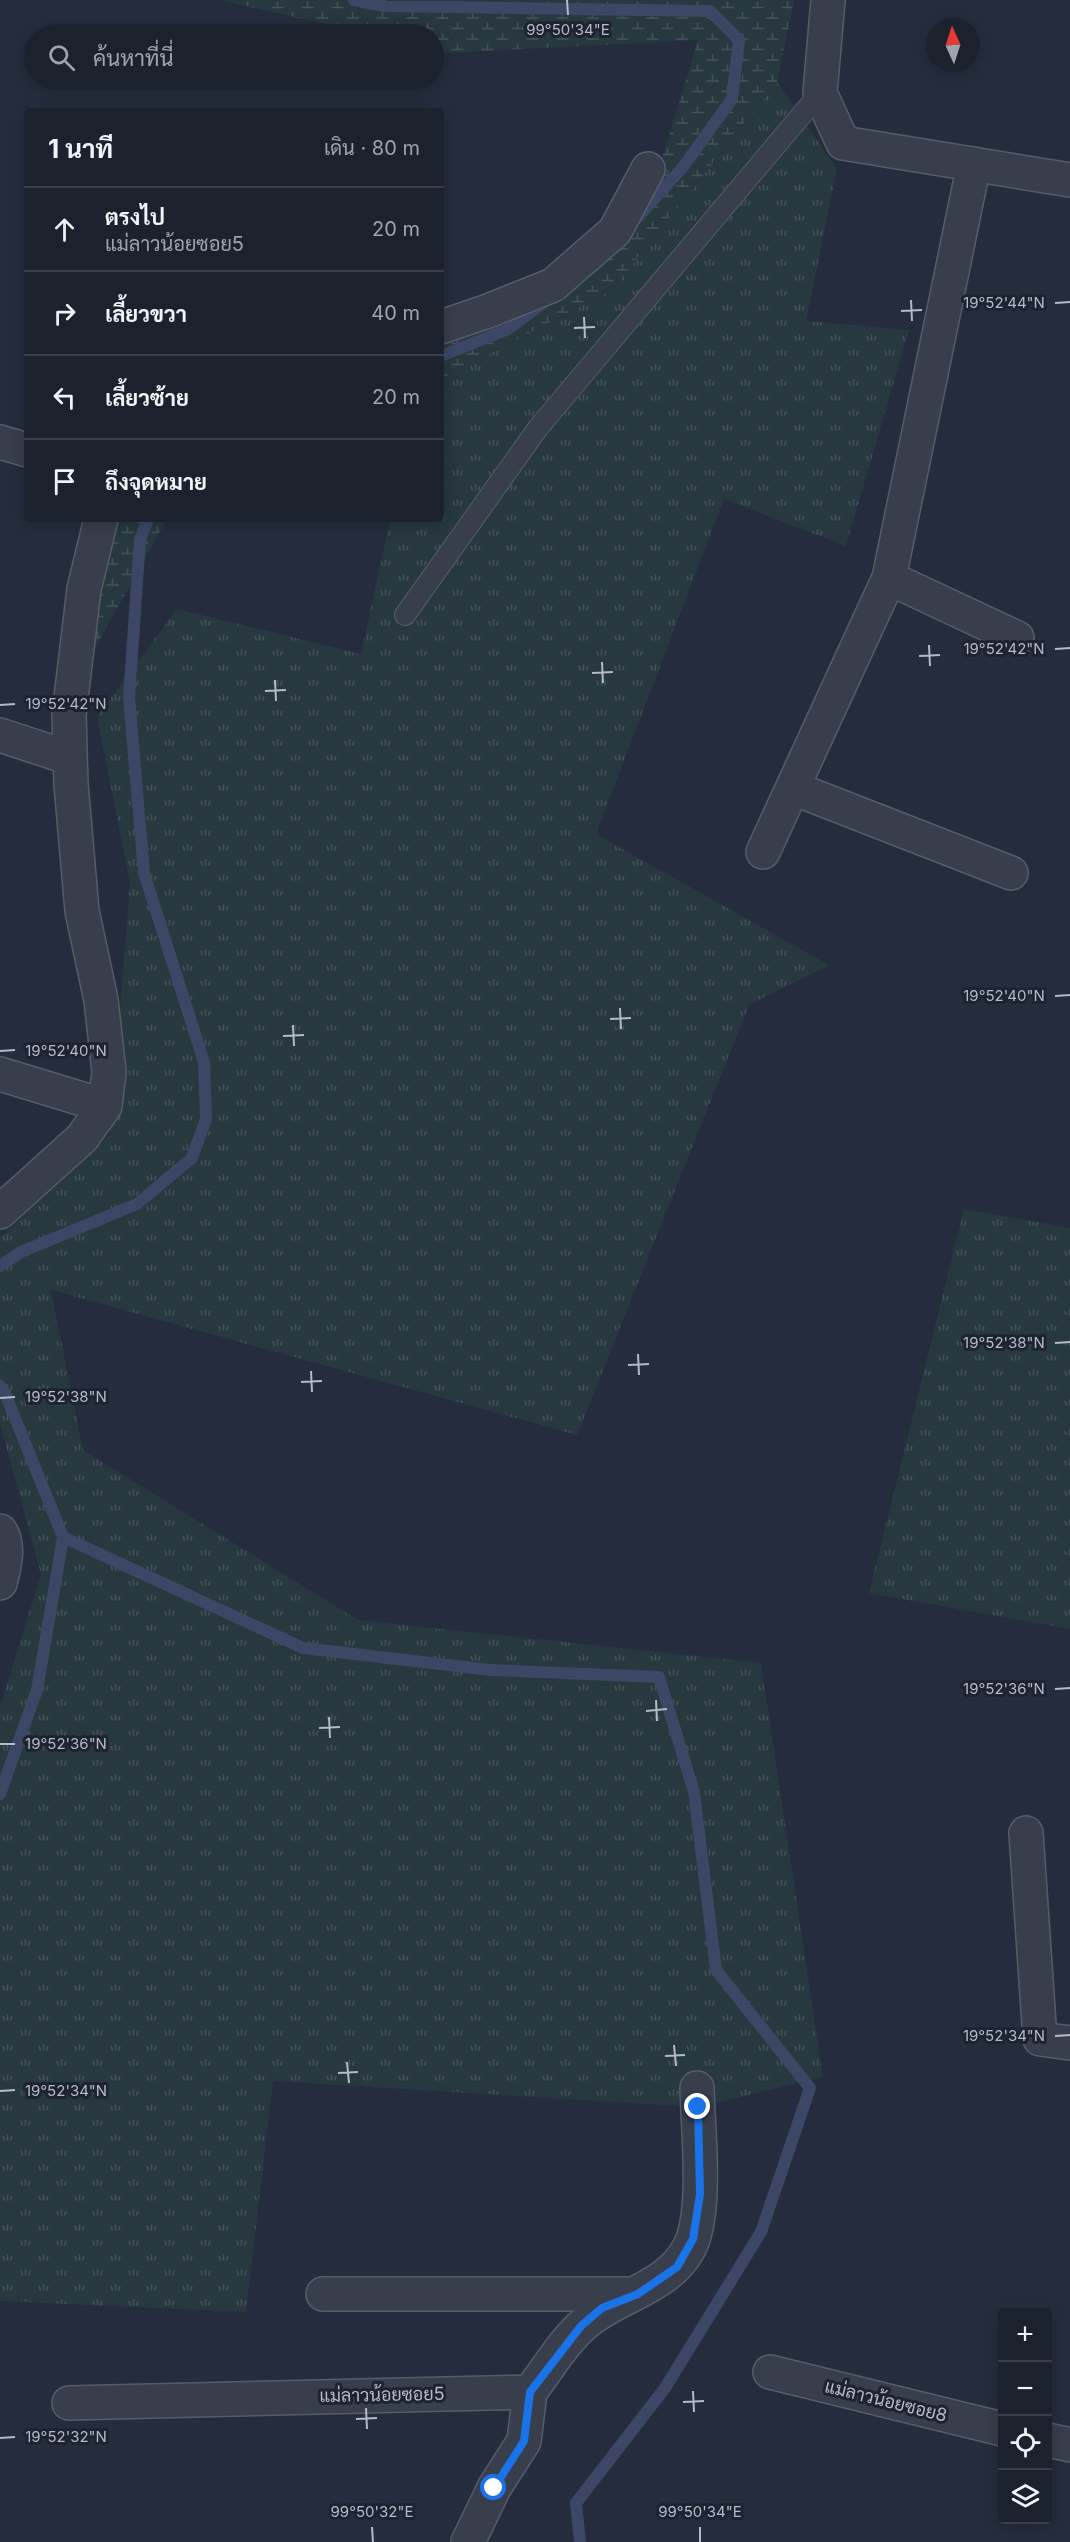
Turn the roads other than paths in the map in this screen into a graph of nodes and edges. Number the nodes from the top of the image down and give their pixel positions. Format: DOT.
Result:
graph roads {
  1 [pos="828,0"];
  2 [pos="820,93"];
  3 [pos="974,164"];
  4 [pos="648,169"];
  5 [pos="1070,180"];
  6 [pos="444,326"];
  7 [pos="0,441"];
  8 [pos="24,449"];
  9 [pos="100,522"];
  10 [pos="889,578"];
  11 [pos="405,615"];
  12 [pos="1017,638"];
  13 [pos="0,735"];
  14 [pos="70,758"];
  15 [pos="793,788"];
  16 [pos="763,852"];
  17 [pos="1011,873"];
  18 [pos="0,1074"];
  19 [pos="105,1106"];
  20 [pos="0,1212"];
  21 [pos="0,1531"];
  22 [pos="0,1583"];
  23 [pos="1026,1833"];
  24 [pos="1070,2043"];
  25 [pos="698,2088"];
  26 [pos="323,2294"];
  27 [pos="638,2294"];
  28 [pos="770,2372"];
  29 [pos="530,2392"];
  30 [pos="69,2403"];
  31 [pos="998,2428"];
  32 [pos="1052,2441"];
  33 [pos="1070,2445"];
  34 [pos="468,2542"];
  1 -- 2 [label="street"];
  2 -- 3 [label="street"];
  2 -- 11 [label="lane"];
  3 -- 5 [label="street"];
  3 -- 10 [label="street"];
  4 -- 6 [label="street"];
  7 -- 8 [label="street"];
  9 -- 14 [label="street"];
  10 -- 12 [label="street"];
  10 -- 15 [label="street"];
  13 -- 14 [label="street"];
  14 -- 19 [label="street"];
  15 -- 16 [label="street"];
  15 -- 17 [label="street"];
  18 -- 19 [label="street"];
  19 -- 20 [label="street"];
  21 -- 22 [label="street"];
  23 -- 24 [label="street"];
  25 -- 27 [label="street"];
  26 -- 27 [label="street"];
  27 -- 29 [label="street"];
  28 -- 31 [label="street, แม่ลาวน้อยซอย8"];
  29 -- 30 [label="street, แม่ลาวน้อยซอย5"];
  29 -- 34 [label="street"];
  32 -- 33 [label="street"];
}
